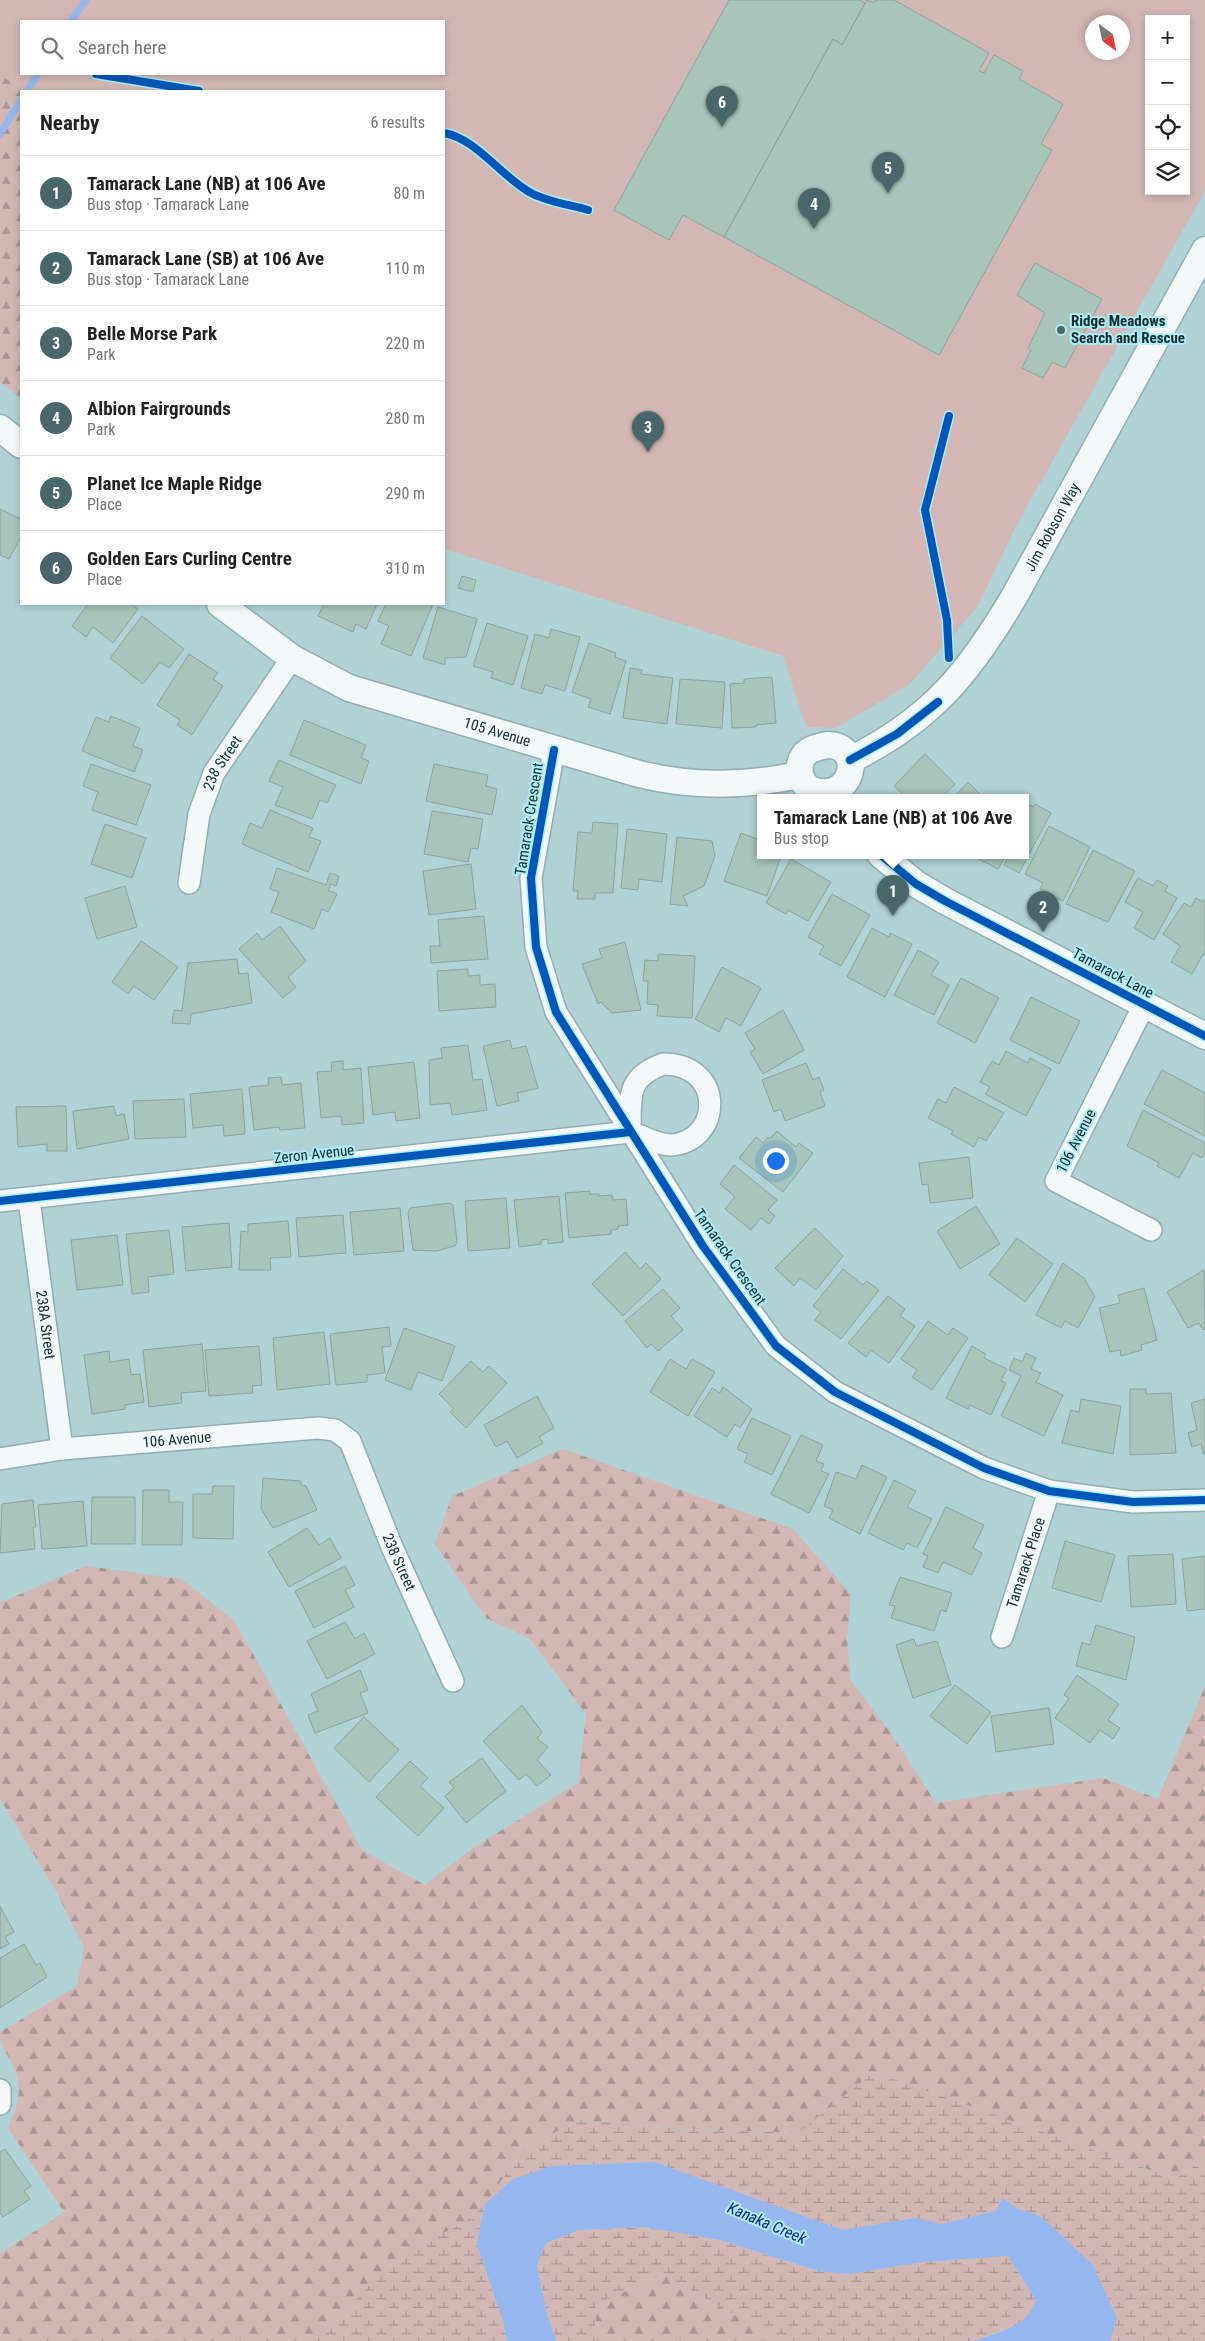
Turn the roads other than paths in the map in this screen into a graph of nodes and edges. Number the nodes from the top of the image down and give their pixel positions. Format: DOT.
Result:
graph roads {
  1 [pos="1205,250"];
  2 [pos="0,428"];
  3 [pos="20,444"];
  4 [pos="221,605"];
  5 [pos="292,658"];
  6 [pos="554,750"];
  7 [pos="850,760"];
  8 [pos="799,775"];
  9 [pos="830,794"];
  10 [pos="836,794"];
  11 [pos="886,859"];
  12 [pos="189,883"];
  13 [pos="1144,1005"];
  14 [pos="1205,1036"];
  15 [pos="630,1132"];
  16 [pos="29,1200"];
  17 [pos="0,1202"];
  18 [pos="1151,1230"];
  19 [pos="350,1441"];
  20 [pos="62,1449"];
  21 [pos="0,1459"];
  22 [pos="1050,1491"];
  23 [pos="1205,1500"];
  24 [pos="1002,1637"];
  25 [pos="453,1681"];
  26 [pos="0,2090"];
  27 [pos="0,2104"];
  1 -- 7 [label="street, Jim Robson Way"];
  2 -- 3 [label="street"];
  4 -- 5 [label="street, 105 Avenue"];
  5 -- 6 [label="street, 105 Avenue"];
  5 -- 12 [label="street, 238 Street"];
  6 -- 8 [label="street, 105 Avenue"];
  6 -- 15 [label="street, Tamarack Crescent"];
  7 -- 8 [label="street"];
  7 -- 10 [label="street"];
  8 -- 9 [label="street"];
  11 -- 13 [label="street, Tamarack Lane"];
  13 -- 14 [label="street, Tamarack Lane"];
  13 -- 18 [label="street, 106 Avenue"];
  15 -- 16 [label="street, Zeron Avenue"];
  15 -- 22 [label="street, Tamarack Crescent"];
  16 -- 17 [label="street, Zeron Avenue"];
  16 -- 20 [label="street, 238A Street"];
  19 -- 20 [label="street, 106 Avenue"];
  19 -- 25 [label="street, 238 Street"];
  20 -- 21 [label="street, 106 Avenue"];
  22 -- 23 [label="street, Tamarack Crescent"];
  22 -- 24 [label="street, Tamarack Place"];
  26 -- 27 [label="street"];
}
